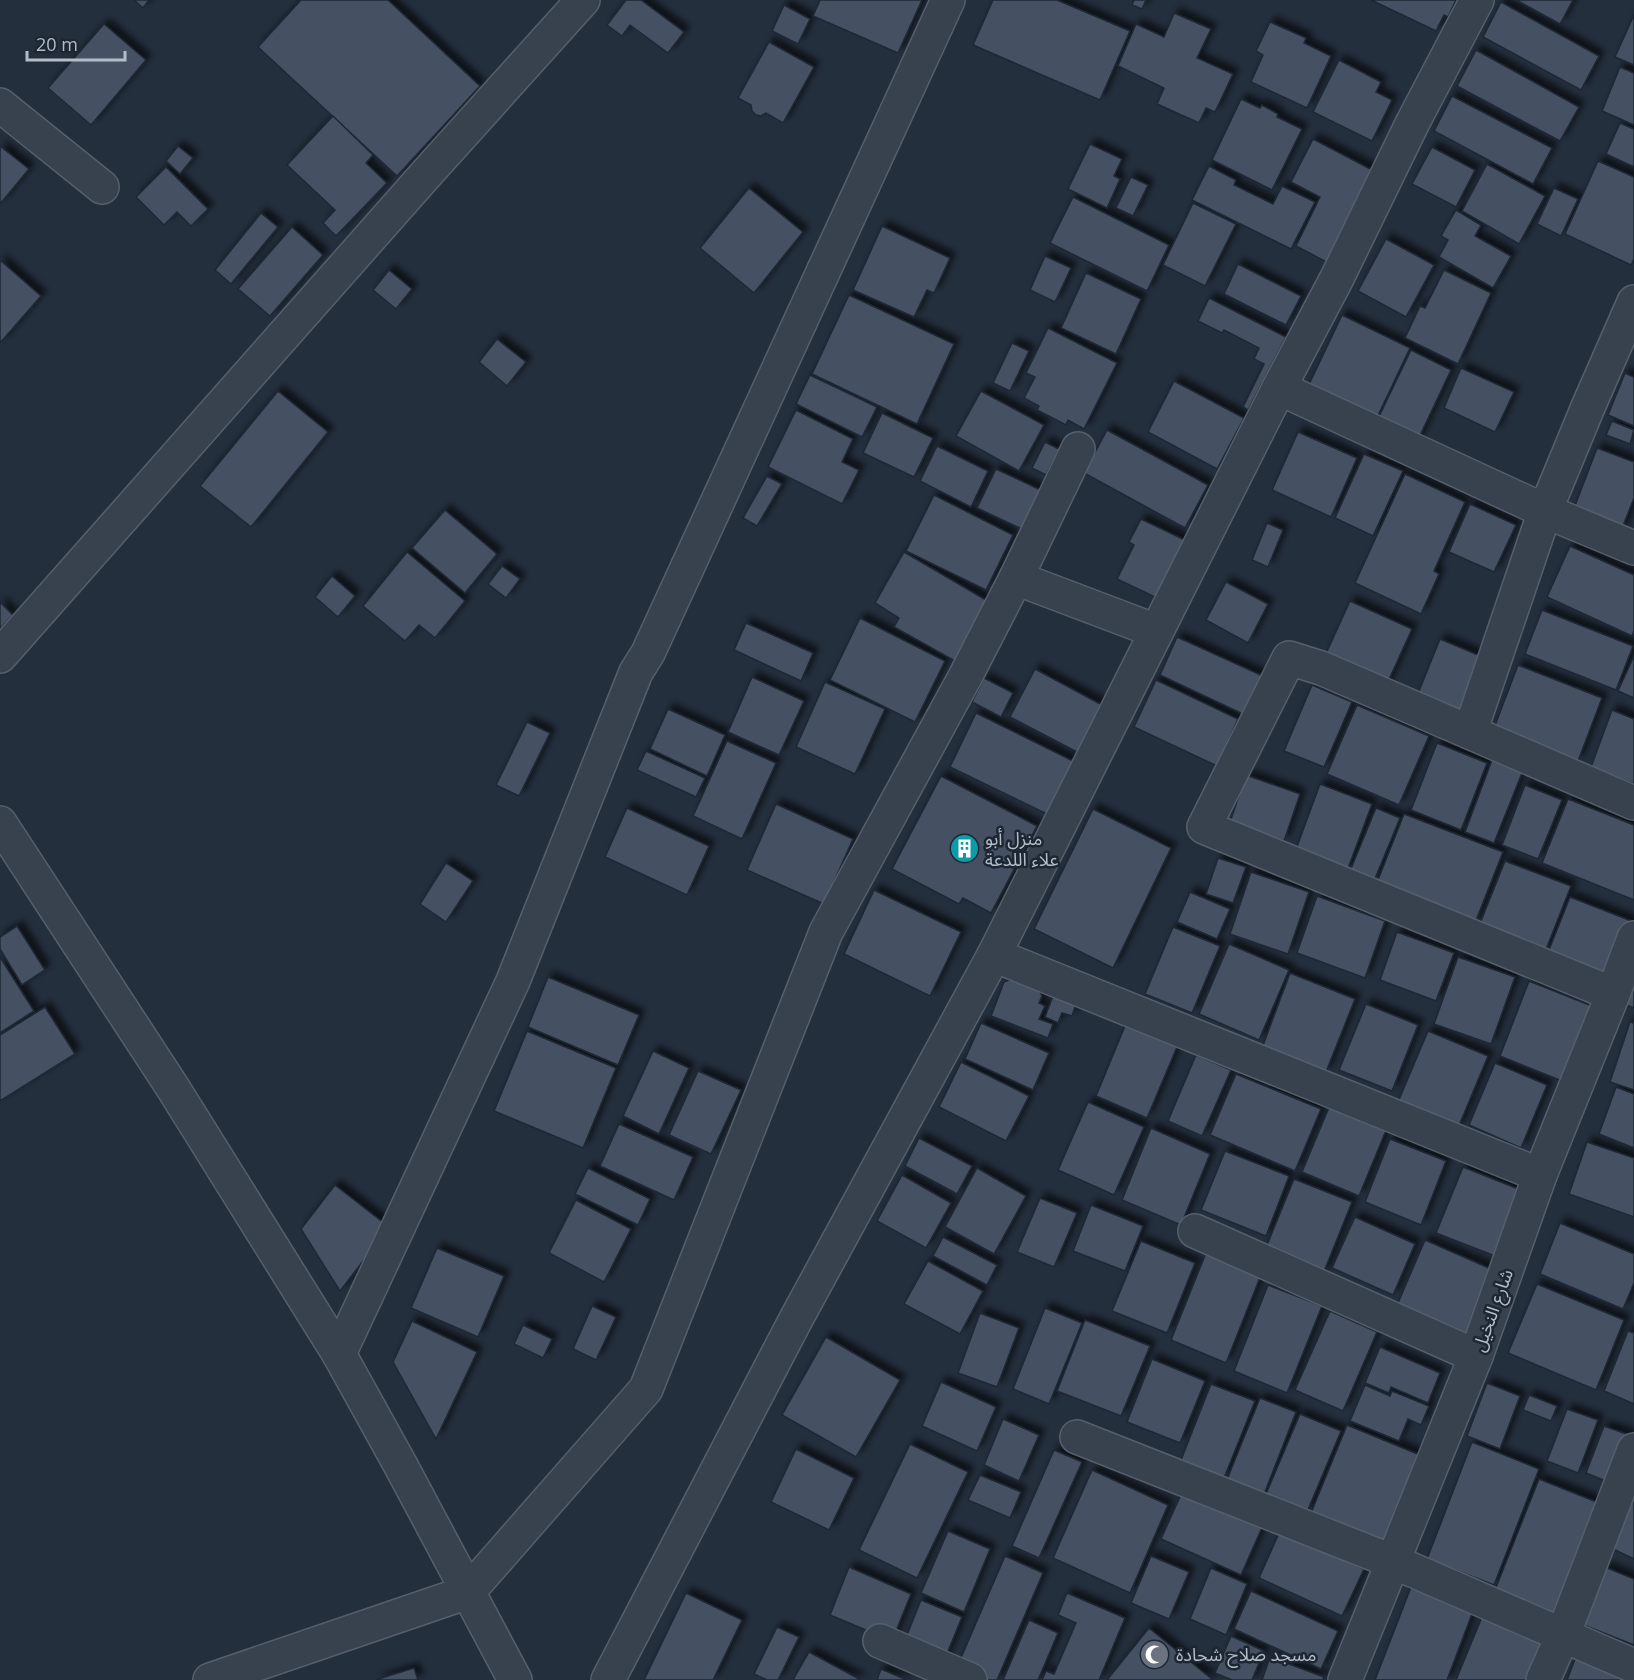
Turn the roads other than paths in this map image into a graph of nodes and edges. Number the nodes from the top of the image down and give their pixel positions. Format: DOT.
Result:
graph roads {
  1 [pos="583,0"];
  2 [pos="948,0"];
  3 [pos="1477,0"];
  4 [pos="0,105"];
  5 [pos="102,188"];
  6 [pos="1634,302"];
  7 [pos="1279,387"];
  8 [pos="1078,449"];
  9 [pos="1545,511"];
  10 [pos="1634,548"];
  11 [pos="1016,578"];
  12 [pos="1156,631"];
  13 [pos="0,656"];
  14 [pos="1470,732"];
  15 [pos="1634,803"];
  16 [pos="0,823"];
  17 [pos="1634,938"];
  18 [pos="994,955"];
  19 [pos="1613,994"];
  20 [pos="1540,1175"];
  21 [pos="1195,1231"];
  22 [pos="339,1354"];
  23 [pos="1476,1356"];
  24 [pos="1077,1437"];
  25 [pos="1634,1450"];
  26 [pos="1394,1562"];
  27 [pos="468,1592"];
  28 [pos="1563,1635"];
  29 [pos="880,1641"];
  30 [pos="1634,1666"];
  31 [pos="210,1680"];
  32 [pos="515,1680"];
  33 [pos="608,1680"];
  34 [pos="970,1680"];
  35 [pos="1346,1680"];
  36 [pos="1544,1680"];
  1 -- 13 [label="street"];
  2 -- 22 [label="street"];
  3 -- 7 [label="street"];
  4 -- 5 [label="street"];
  6 -- 9 [label="street"];
  7 -- 9 [label="street"];
  7 -- 12 [label="street"];
  8 -- 11 [label="street"];
  9 -- 10 [label="street"];
  9 -- 14 [label="street"];
  11 -- 12 [label="street"];
  11 -- 27 [label="street"];
  12 -- 18 [label="street"];
  14 -- 15 [label="street"];
  14 -- 19 [label="street"];
  16 -- 22 [label="street"];
  17 -- 19 [label="street, شارع النخيل"];
  18 -- 20 [label="street"];
  18 -- 33 [label="street"];
  19 -- 20 [label="street, شارع النخيل"];
  20 -- 23 [label="street, شارع النخيل"];
  21 -- 23 [label="street"];
  22 -- 27 [label="street"];
  23 -- 26 [label="street, شارع النخيل"];
  24 -- 26 [label="street"];
  25 -- 28 [label="street"];
  26 -- 28 [label="street"];
  26 -- 35 [label="street, شارع النخيل"];
  27 -- 31 [label="street"];
  27 -- 32 [label="street"];
  28 -- 30 [label="street"];
  28 -- 36 [label="street"];
  29 -- 34 [label="street"];
}
